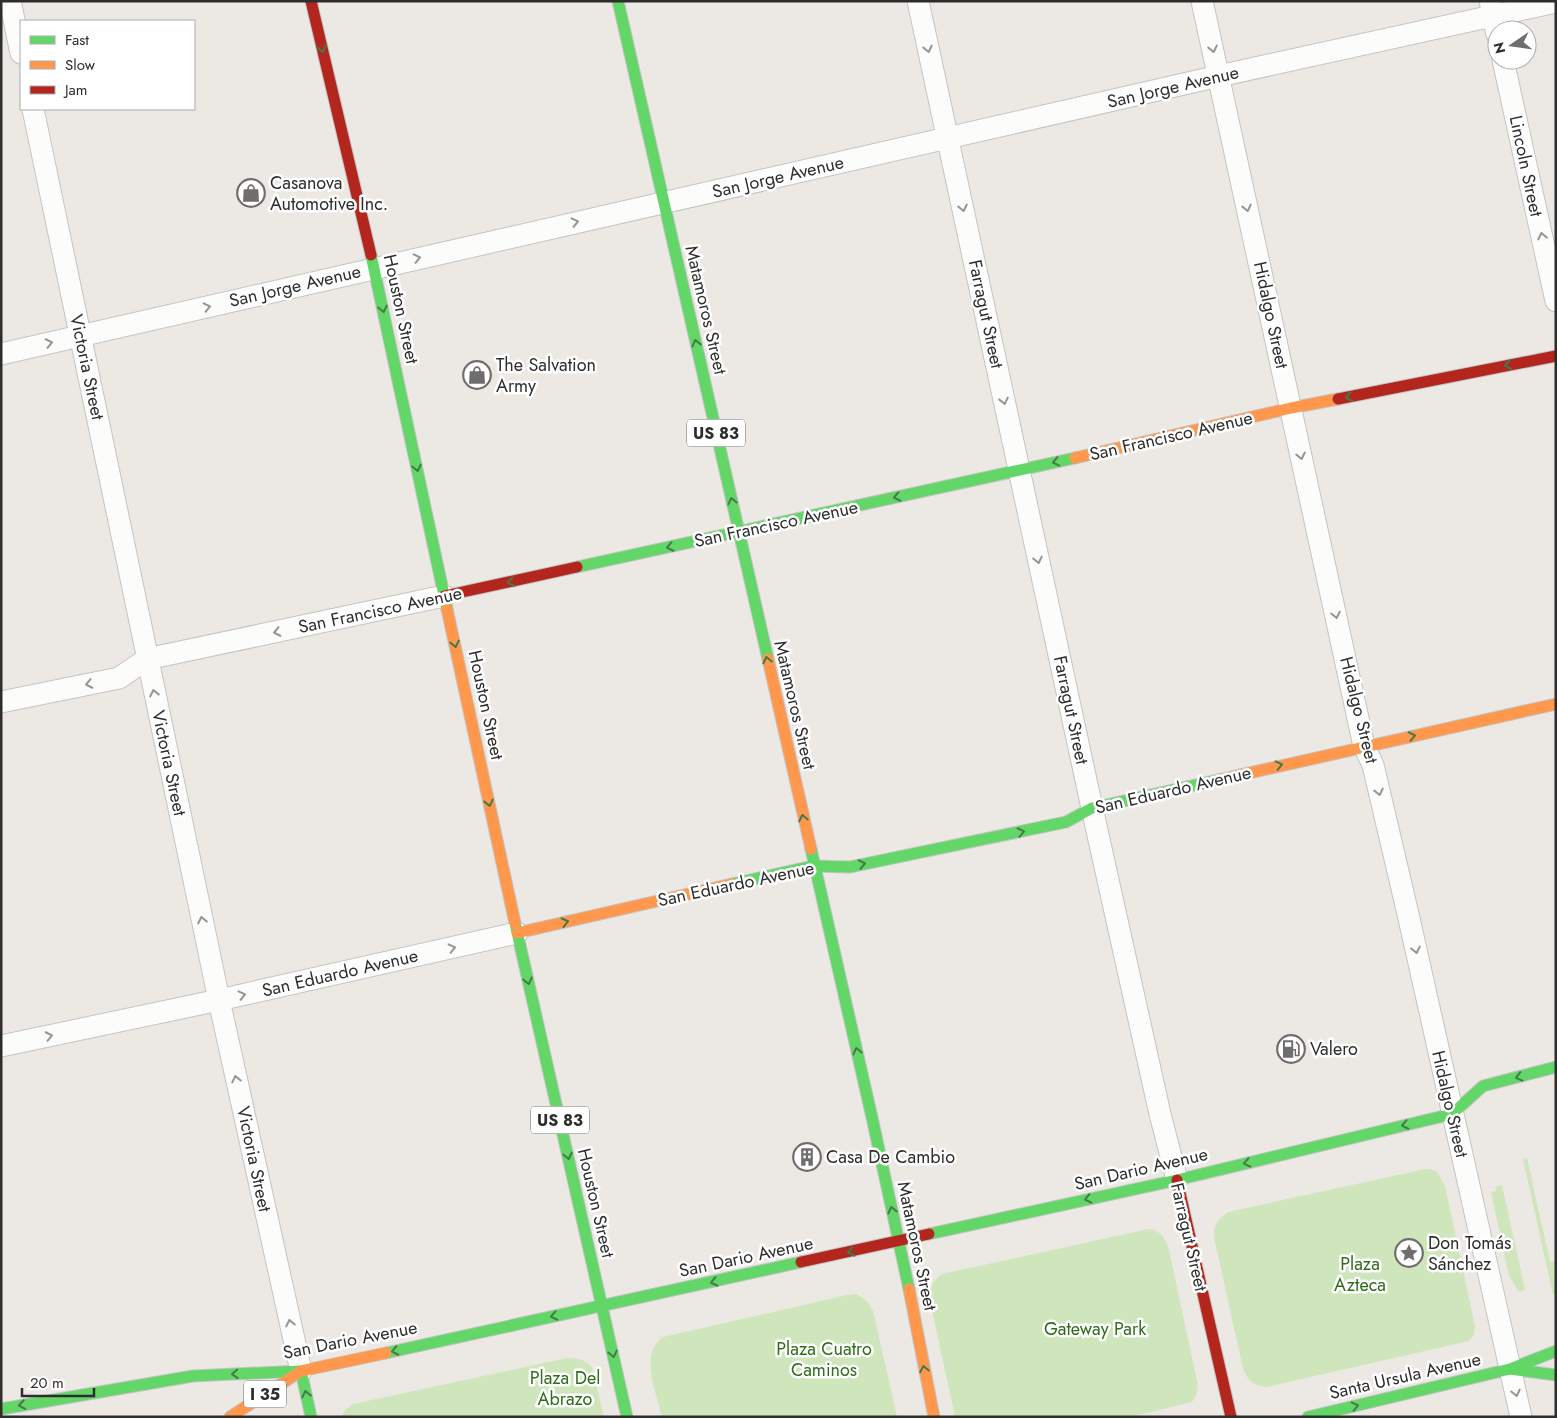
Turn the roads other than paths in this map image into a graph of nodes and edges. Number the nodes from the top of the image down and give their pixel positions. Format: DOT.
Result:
graph roads {
  1 [pos="9,1"];
  2 [pos="311,1"];
  3 [pos="618,1"];
  4 [pos="918,1"];
  5 [pos="1202,1"];
  6 [pos="1556,2"];
  7 [pos="1,3"];
  8 [pos="1493,17"];
  9 [pos="20,50"];
  10 [pos="1505,70"];
  11 [pos="1219,76"];
  12 [pos="33,110"];
  13 [pos="949,139"];
  14 [pos="664,203"];
  15 [pos="374,268"];
  16 [pos="1556,301"];
  17 [pos="81,336"];
  18 [pos="1,354"];
  19 [pos="1556,356"];
  20 [pos="1291,408"];
  21 [pos="1019,471"];
  22 [pos="739,532"];
  23 [pos="444,596"];
  24 [pos="147,659"];
  25 [pos="1,702"];
  26 [pos="1556,704"];
  27 [pos="1364,746"];
  28 [pos="1092,808"];
  29 [pos="814,866"];
  30 [pos="517,933"];
  31 [pos="219,1000"];
  32 [pos="1,1046"];
  33 [pos="1556,1067"];
  34 [pos="1452,1114"];
  35 [pos="1177,1180"];
  36 [pos="899,1241"];
  37 [pos="602,1306"];
  38 [pos="1556,1351"];
  39 [pos="1510,1369"];
  40 [pos="301,1371"];
  41 [pos="1556,1375"];
  42 [pos="1,1409"];
  43 [pos="230,1417"];
  44 [pos="311,1417"];
  45 [pos="627,1417"];
  46 [pos="934,1417"];
  47 [pos="1231,1417"];
  48 [pos="1308,1417"];
  49 [pos="1521,1417"];
  1 -- 7 [label="street"];
  1 -- 9 [label="street"];
  2 -- 15 [label="main road, Houston Street / US 83, one-way"];
  3 -- 14 [label="main road, Matamoros Street / US 83"];
  4 -- 13 [label="street, Farragut Street, one-way"];
  5 -- 11 [label="street, Hidalgo Street, one-way"];
  6 -- 8 [label="street, San Jorge Avenue"];
  8 -- 11 [label="street, San Jorge Avenue"];
  16 -- 10 [label="street, Lincoln Street, one-way"];
  11 -- 13 [label="street, San Jorge Avenue"];
  11 -- 20 [label="street, Hidalgo Street, one-way"];
  12 -- 17 [label="street, Victoria Street"];
  13 -- 14 [label="street, San Jorge Avenue"];
  13 -- 21 [label="street, Farragut Street, one-way"];
  15 -- 14 [label="street, San Jorge Avenue, one-way"];
  22 -- 14 [label="main road, Matamoros Street / US 83, one-way"];
  17 -- 15 [label="street, San Jorge Avenue, one-way"];
  15 -- 23 [label="main road, Houston Street / US 83, one-way"];
  18 -- 17 [label="street, San Jorge Avenue, one-way"];
  17 -- 24 [label="street, Victoria Street"];
  19 -- 20 [label="main road, San Francisco Avenue, one-way"];
  20 -- 21 [label="main road, San Francisco Avenue, one-way"];
  20 -- 27 [label="street, Hidalgo Street, one-way"];
  21 -- 22 [label="main road, San Francisco Avenue, one-way"];
  21 -- 28 [label="street, Farragut Street, one-way"];
  22 -- 23 [label="main road, San Francisco Avenue, one-way"];
  29 -- 22 [label="main road, Matamoros Street / US 83, one-way"];
  23 -- 24 [label="street, San Francisco Avenue, one-way"];
  23 -- 30 [label="main road, Houston Street / US 83, one-way"];
  24 -- 25 [label="street, San Francisco Avenue, one-way"];
  31 -- 24 [label="street, Victoria Street, one-way"];
  27 -- 26 [label="main road, San Eduardo Avenue, one-way"];
  28 -- 27 [label="main road, San Eduardo Avenue, one-way"];
  27 -- 34 [label="street, Hidalgo Street, one-way"];
  29 -- 28 [label="main road, San Eduardo Avenue, one-way"];
  28 -- 35 [label="street, Farragut Street"];
  30 -- 29 [label="main road, San Eduardo Avenue, one-way"];
  36 -- 29 [label="main road, Matamoros Street / US 83, one-way"];
  31 -- 30 [label="street, San Eduardo Avenue, one-way"];
  30 -- 37 [label="main road, Houston Street / US 83, one-way"];
  32 -- 31 [label="street, San Eduardo Avenue, one-way"];
  40 -- 31 [label="street, Victoria Street, one-way"];
  33 -- 34 [label="main road, San Dario Avenue, one-way"];
  34 -- 35 [label="main road, San Dario Avenue, one-way"];
  34 -- 39 [label="street, Hidalgo Street"];
  35 -- 36 [label="main road, San Dario Avenue, one-way"];
  35 -- 47 [label="main road, Farragut Street"];
  36 -- 37 [label="main road, San Dario Avenue, one-way"];
  46 -- 36 [label="main road, Matamoros Street / US 83, one-way"];
  37 -- 40 [label="main road, San Dario Avenue, one-way"];
  37 -- 45 [label="main road, Houston Street, one-way"];
  38 -- 39 [label="main road, Santa Ursula Avenue"];
  39 -- 41 [label="main road, Santa Ursula Avenue"];
  48 -- 39 [label="main road, Santa Ursula Avenue, one-way"];
  39 -- 49 [label="street, Hidalgo Street, one-way"];
  40 -- 42 [label="main road, San Dario Avenue, one-way"];
  40 -- 43 [label="main road, I 35"];
  44 -- 40 [label="main road, Victoria Street, one-way"];
}
